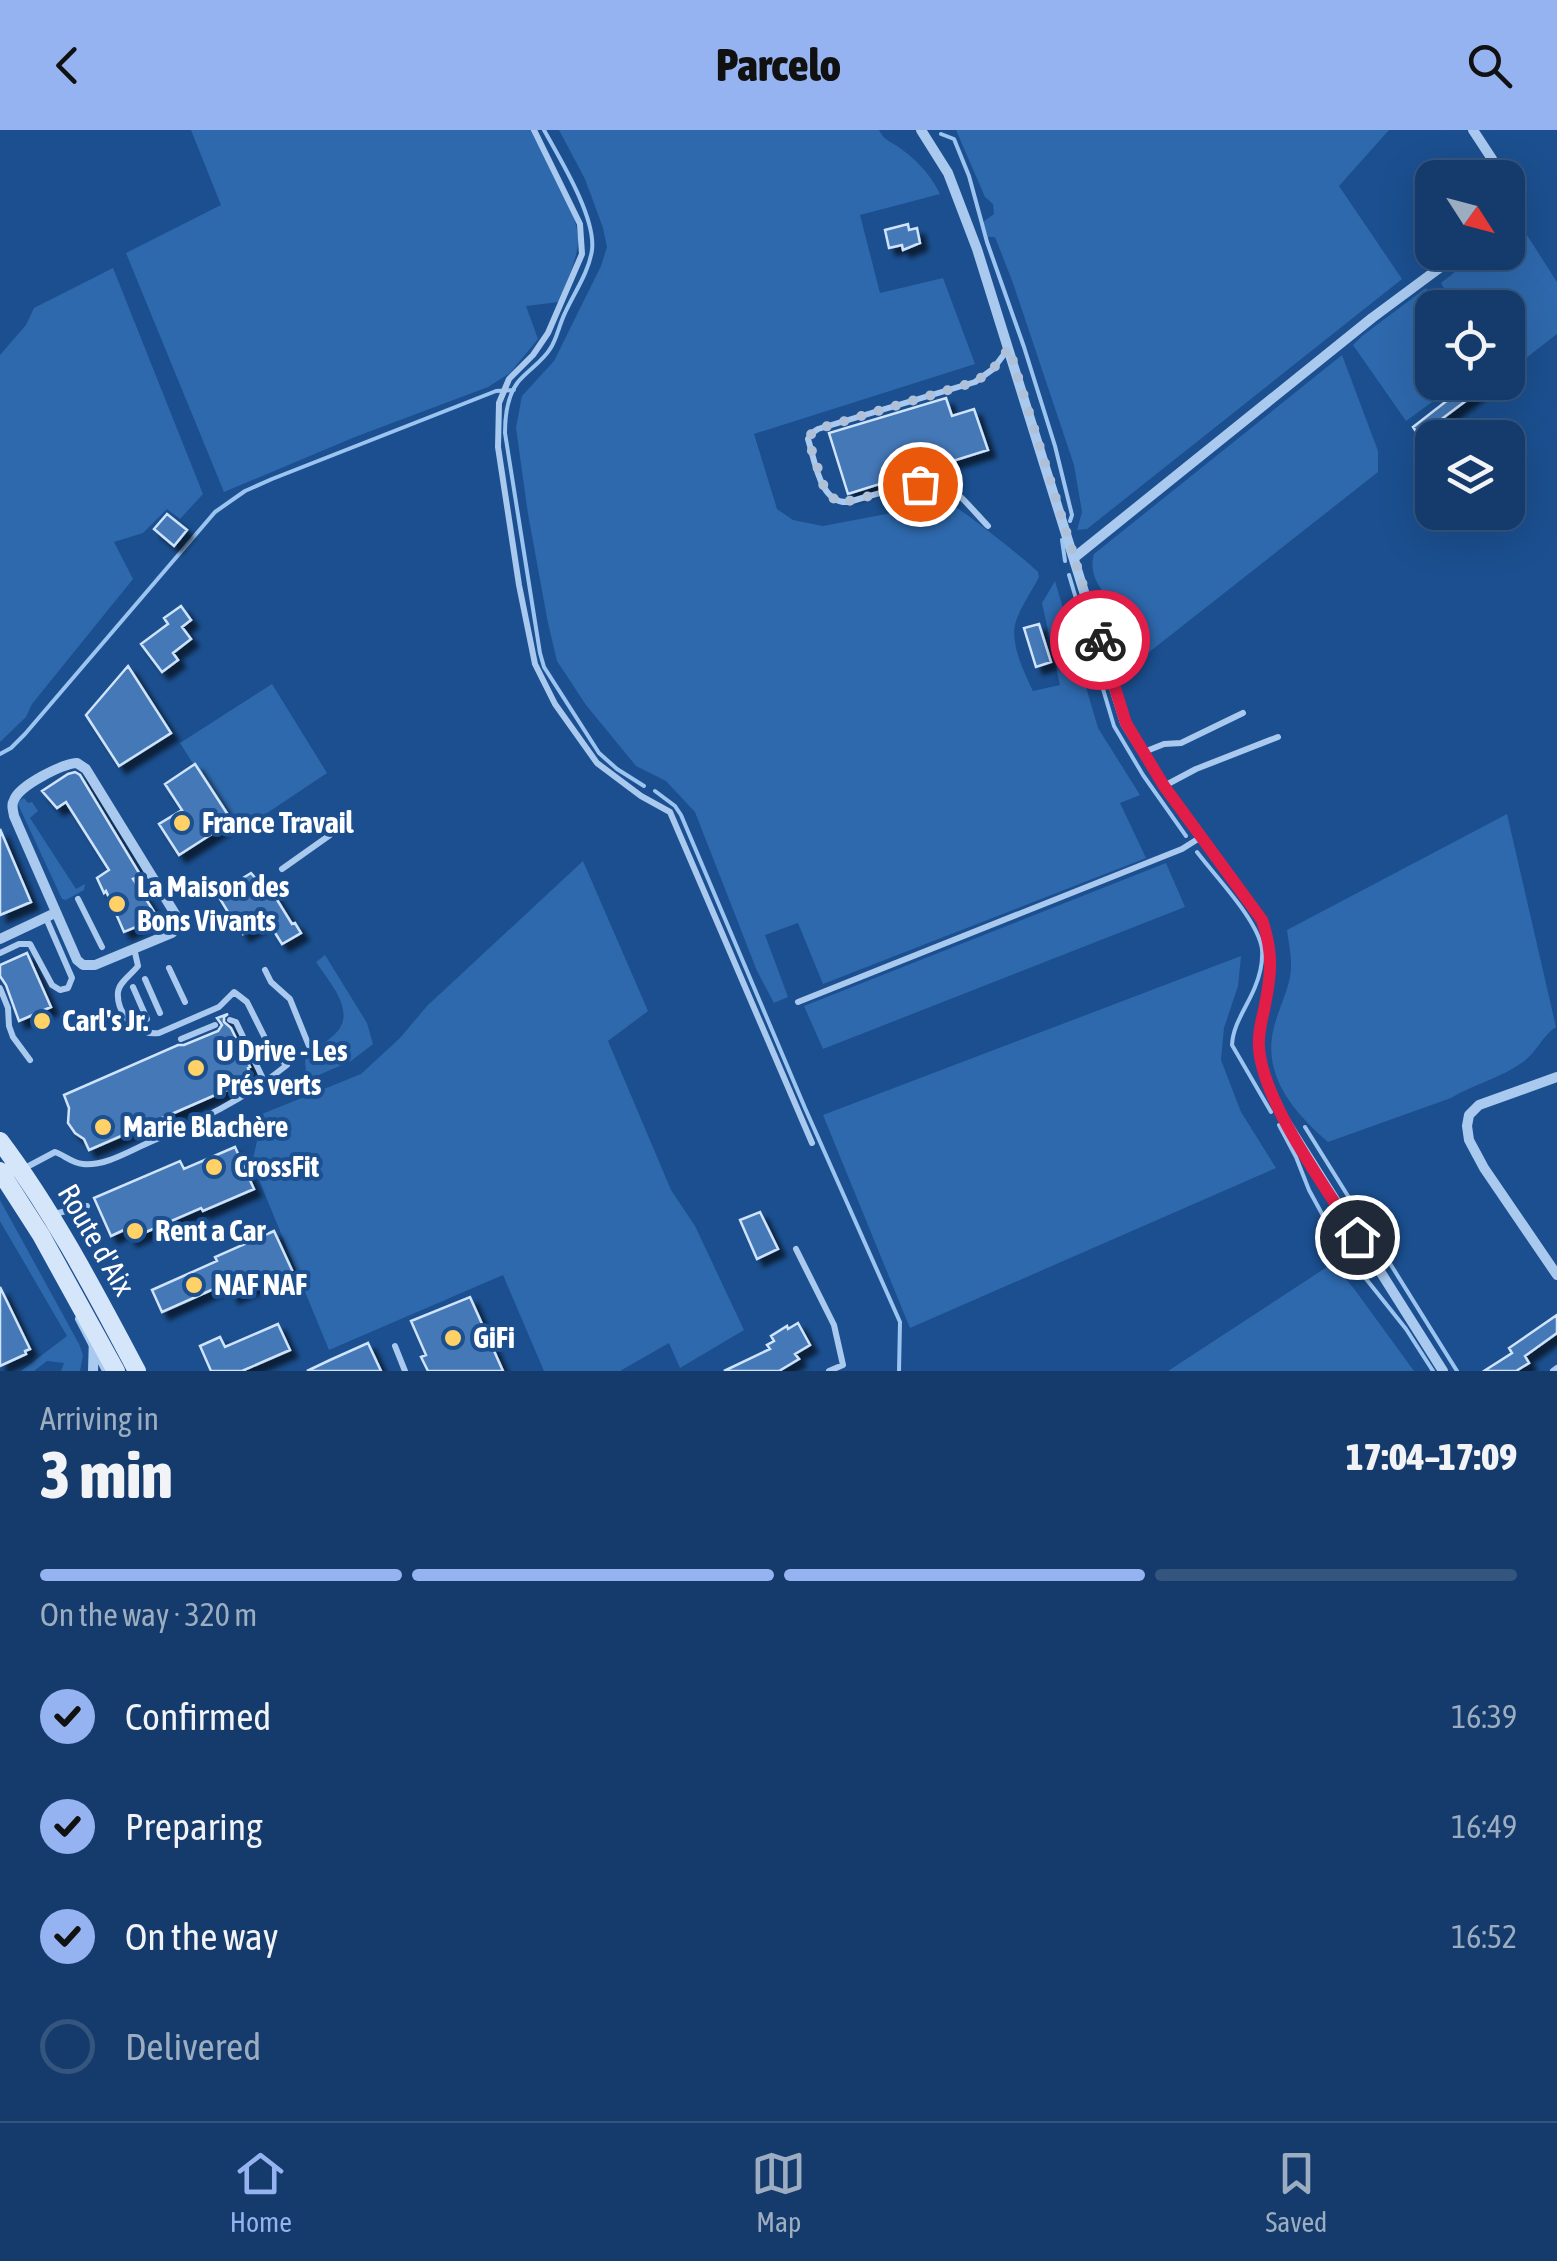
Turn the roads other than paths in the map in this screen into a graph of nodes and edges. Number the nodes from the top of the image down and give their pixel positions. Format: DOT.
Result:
graph roads {
  1 [pos="534,130"];
  2 [pos="922,130"];
  3 [pos="1473,130"];
  4 [pos="1492,160"];
  5 [pos="1437,270"];
  6 [pos="1009,348"];
  7 [pos="988,526"];
  8 [pos="1075,557"];
  9 [pos="1243,713"];
  10 [pos="1278,736"];
  11 [pos="1143,752"];
  12 [pos="1164,786"];
  13 [pos="330,835"];
  14 [pos="1200,837"];
  15 [pos="282,869"];
  16 [pos="78,899"];
  17 [pos="50,915"];
  18 [pos="0,939"];
  19 [pos="102,947"];
  20 [pos="134,948"];
  21 [pos="0,953"];
  22 [pos="170,968"];
  23 [pos="265,970"];
  24 [pos="145,979"];
  25 [pos="133,987"];
  26 [pos="0,988"];
  27 [pos="185,1002"];
  28 [pos="798,1002"];
  29 [pos="160,1013"];
  30 [pos="147,1019"];
  31 [pos="230,1020"];
  32 [pos="215,1025"];
  33 [pos="182,1038"];
  34 [pos="309,1046"];
  35 [pos="30,1060"];
  36 [pos="1557,1077"];
  37 [pos="264,1083"];
  38 [pos="0,1141"];
  39 [pos="812,1143"];
  40 [pos="22,1170"];
  41 [pos="0,1171"];
  42 [pos="20,1202"];
  43 [pos="87,1206"];
  44 [pos="50,1214"];
  45 [pos="796,1249"];
  46 [pos="1557,1274"];
  47 [pos="94,1330"];
  48 [pos="395,1346"];
  49 [pos="94,1350"];
  50 [pos="93,1371"];
  51 [pos="105,1371"];
  52 [pos="116,1371"];
  53 [pos="137,1371"];
  54 [pos="405,1371"];
  55 [pos="829,1371"];
  56 [pos="1443,1371"];
  1 -- 39 [label="lane"];
  2 -- 6 [label="street"];
  3 -- 4 [label="street"];
  5 -- 8 [label="street"];
  6 -- 7 [label="lane"];
  6 -- 8 [label="street"];
  8 -- 11 [label="street"];
  9 -- 11 [label="lane"];
  10 -- 12 [label="lane"];
  11 -- 12 [label="street"];
  12 -- 14 [label="street"];
  13 -- 15 [label="lane"];
  14 -- 28 [label="lane"];
  14 -- 56 [label="street"];
  16 -- 19 [label="lane"];
  17 -- 18 [label="street"];
  17 -- 20 [label="street"];
  17 -- 20 [label="street"];
  17 -- 21 [label="lane"];
  20 -- 37 [label="lane"];
  22 -- 27 [label="lane"];
  23 -- 34 [label="lane"];
  24 -- 29 [label="lane"];
  25 -- 30 [label="lane"];
  26 -- 35 [label="lane"];
  31 -- 37 [label="lane"];
  32 -- 33 [label="lane"];
  36 -- 46 [label="street"];
  37 -- 40 [label="lane"];
  38 -- 40 [label="main road, Route d'Aix"];
  40 -- 44 [label="main road, Route d'Aix"];
  41 -- 42 [label="main road, Route d'Aix"];
  42 -- 47 [label="main road, Route d'Aix"];
  42 -- 49 [label="lane"];
  43 -- 44 [label="lane"];
  44 -- 53 [label="main road, Route d'Aix"];
  45 -- 55 [label="lane"];
  47 -- 49 [label="street"];
  47 -- 52 [label="main road, Route d'Aix"];
  48 -- 54 [label="lane"];
  49 -- 50 [label="street"];
  49 -- 51 [label="lane"];
}
